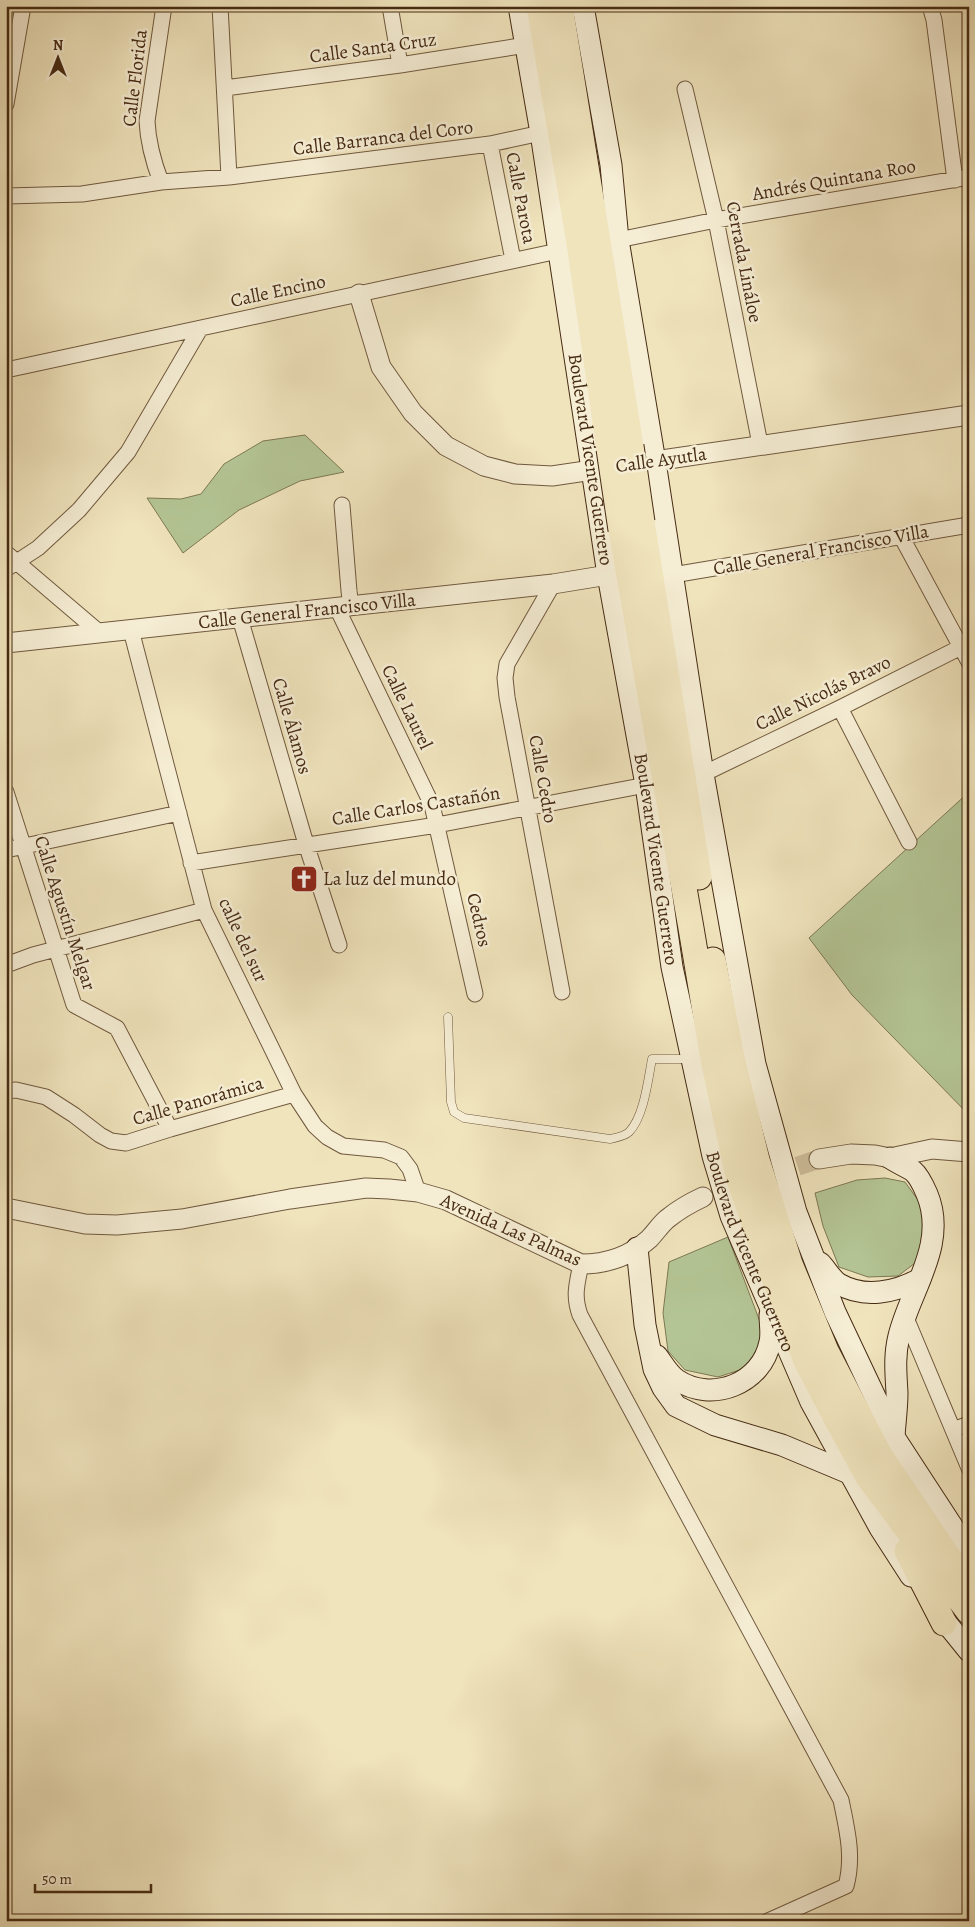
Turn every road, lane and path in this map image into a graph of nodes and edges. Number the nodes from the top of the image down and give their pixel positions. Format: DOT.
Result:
graph roads {
  1 [pos="22,6"];
  2 [pos="164,6"];
  3 [pos="220,6"];
  4 [pos="390,6"];
  5 [pos="520,6"];
  6 [pos="539,6"];
  7 [pos="560,6"];
  8 [pos="583,6"];
  9 [pos="930,6"];
  10 [pos="526,45"];
  11 [pos="400,65"];
  12 [pos="225,88"];
  13 [pos="686,89"];
  14 [pos="6,104"];
  15 [pos="541,133"];
  16 [pos="490,144"];
  17 [pos="229,177"];
  18 [pos="962,178"];
  19 [pos="161,182"];
  20 [pos="6,196"];
  21 [pos="716,220"];
  22 [pos="618,240"];
  23 [pos="558,251"];
  24 [pos="513,260"];
  25 [pos="359,294"];
  26 [pos="200,329"];
  27 [pos="6,370"];
  28 [pos="969,414"];
  29 [pos="760,444"];
  30 [pos="620,448"];
  31 [pos="655,462"];
  32 [pos="591,470"];
  33 [pos="342,504"];
  34 [pos="969,525"];
  35 [pos="632,526"];
  36 [pos="901,536"];
  37 [pos="10,561"];
  38 [pos="608,575"];
  39 [pos="673,575"];
  40 [pos="553,584"];
  41 [pos="344,607"];
  42 [pos="240,618"];
  43 [pos="131,630"];
  44 [pos="100,633"];
  45 [pos="6,644"];
  46 [pos="965,645"];
  47 [pos="969,662"];
  48 [pos="840,708"];
  49 [pos="702,774"];
  50 [pos="646,785"];
  51 [pos="6,792"];
  52 [pos="528,808"];
  53 [pos="179,813"];
  54 [pos="437,825"];
  55 [pos="909,842"];
  56 [pos="306,844"];
  57 [pos="22,846"];
  58 [pos="6,850"];
  59 [pos="191,862"];
  60 [pos="204,910"];
  61 [pos="339,945"];
  62 [pos="55,949"];
  63 [pos="6,965"];
  64 [pos="562,992"];
  65 [pos="475,994"];
  66 [pos="448,1017"];
  67 [pos="692,1059"];
  68 [pos="6,1091"];
  69 [pos="294,1094"];
  70 [pos="170,1129"];
  71 [pos="969,1152"];
  72 [pos="890,1158"];
  73 [pos="819,1159"];
  74 [pos="418,1192"];
  75 [pos="703,1197"];
  76 [pos="6,1208"];
  77 [pos="637,1248"];
  78 [pos="814,1256"];
  79 [pos="581,1264"];
  80 [pos="920,1279"];
  81 [pos="769,1303"];
  82 [pos="906,1318"];
  83 [pos="648,1344"];
  84 [pos="969,1424"];
  85 [pos="952,1430"];
  86 [pos="894,1437"];
  87 [pos="969,1468"];
  88 [pos="859,1475"];
  89 [pos="969,1552"];
  90 [pos="969,1582"];
  91 [pos="969,1612"];
  92 [pos="944,1623"];
  93 [pos="969,1651"];
  94 [pos="768,1921"];
  1 -- 14 [label="street"];
  2 -- 19 [label="street, Calle Florida"];
  3 -- 12 [label="street"];
  4 -- 11 [label="street"];
  5 -- 10 [label="main road, Boulevard Vicente Guerrero"];
  6 -- 30 [label="highway, Boulevard Vicente Guerrero"];
  7 -- 30 [label="highway, Boulevard Vicente Guerrero"];
  8 -- 22 [label="main road"];
  9 -- 18 [label="street"];
  10 -- 11 [label="street, Calle Santa Cruz"];
  10 -- 15 [label="main road, Boulevard Vicente Guerrero"];
  11 -- 12 [label="street, Calle Santa Cruz"];
  12 -- 17 [label="street"];
  13 -- 21 [label="street, Cerrada Lináloe"];
  15 -- 16 [label="street, Calle Barranca del Coro"];
  15 -- 23 [label="main road, Boulevard Vicente Guerrero"];
  16 -- 17 [label="street, Calle Barranca del Coro"];
  16 -- 24 [label="street, Calle Parota"];
  17 -- 19 [label="street, Calle Barranca del Coro"];
  18 -- 21 [label="street, Andrés Quintana Roo"];
  19 -- 20 [label="street, Calle Barranca del Coro"];
  21 -- 22 [label="street, Andrés Quintana Roo"];
  21 -- 29 [label="street, Cerrada Lináloe"];
  22 -- 31 [label="main road"];
  23 -- 24 [label="street, Calle Encino"];
  23 -- 32 [label="main road, Boulevard Vicente Guerrero"];
  24 -- 25 [label="street, Calle Encino"];
  25 -- 26 [label="street, Calle Encino"];
  25 -- 32 [label="street, Calle Ayutla"];
  26 -- 27 [label="street, Calle Encino"];
  26 -- 37 [label="street"];
  28 -- 29 [label="street, Calle Ayutla"];
  29 -- 31 [label="street, Calle Ayutla"];
  30 -- 35 [label="highway, Boulevard Vicente Guerrero, bridge"];
  31 -- 32 [label="street, Calle Ayutla"];
  31 -- 39 [label="main road"];
  32 -- 38 [label="main road, Boulevard Vicente Guerrero"];
  33 -- 41 [label="street, Calle Laurel"];
  34 -- 36 [label="street, Calle General Francisco Villa"];
  35 -- 88 [label="highway, Boulevard Vicente Guerrero"];
  35 -- 90 [label="highway, Boulevard Vicente Guerrero"];
  36 -- 39 [label="street, Calle General Francisco Villa"];
  36 -- 46 [label="street"];
  37 -- 44 [label="street"];
  38 -- 40 [label="street, Calle General Francisco Villa"];
  38 -- 50 [label="main road, Boulevard Vicente Guerrero"];
  39 -- 49 [label="main road"];
  40 -- 41 [label="street, Calle General Francisco Villa"];
  40 -- 52 [label="street, Calle Cedro"];
  41 -- 42 [label="street, Calle General Francisco Villa"];
  41 -- 54 [label="street, Calle Laurel"];
  42 -- 43 [label="street, Calle General Francisco Villa"];
  42 -- 56 [label="street, Calle Álamos"];
  43 -- 44 [label="street, Calle General Francisco Villa"];
  43 -- 53 [label="street, calle del sur"];
  44 -- 45 [label="street, Calle General Francisco Villa"];
  46 -- 47 [label="street"];
  46 -- 48 [label="street, Calle Nicolás Bravo"];
  48 -- 49 [label="street, Calle Nicolás Bravo"];
  48 -- 55 [label="street"];
  49 -- 78 [label="main road"];
  50 -- 52 [label="street, Calle Carlos Castañón"];
  50 -- 67 [label="main road, Boulevard Vicente Guerrero"];
  51 -- 57 [label="street, Calle Agustín Melgar"];
  52 -- 54 [label="street, Calle Carlos Castañón"];
  52 -- 64 [label="street, Calle Cedro"];
  53 -- 57 [label="street"];
  53 -- 59 [label="street, calle del sur"];
  54 -- 56 [label="street, Calle Carlos Castañón"];
  54 -- 65 [label="street, Cedros"];
  56 -- 59 [label="street, Calle Carlos Castañón"];
  56 -- 61 [label="street, Calle Álamos"];
  57 -- 58 [label="street"];
  57 -- 62 [label="street, Calle Agustín Melgar"];
  59 -- 60 [label="street, calle del sur"];
  60 -- 62 [label="street"];
  60 -- 69 [label="street, calle del sur"];
  62 -- 63 [label="street"];
  62 -- 70 [label="street, Calle Agustín Melgar"];
  66 -- 67 [label="lane"];
  67 -- 81 [label="main road, Boulevard Vicente Guerrero"];
  68 -- 70 [label="street, Calle Panorámica"];
  69 -- 70 [label="street, Calle Panorámica"];
  69 -- 74 [label="street, calle del sur"];
  71 -- 72 [label="street"];
  72 -- 73 [label="street"];
  72 -- 80 [label="main road"];
  74 -- 76 [label="street, Avenida Las Palmas"];
  74 -- 79 [label="street, Avenida Las Palmas"];
  75 -- 77 [label="street, Avenida Las Palmas"];
  77 -- 79 [label="street, Avenida Las Palmas"];
  77 -- 83 [label="main road"];
  78 -- 80 [label="main road"];
  78 -- 86 [label="main road"];
  79 -- 94 [label="street"];
  80 -- 82 [label="main road"];
  81 -- 83 [label="main road"];
  81 -- 88 [label="main road, Boulevard Vicente Guerrero"];
  82 -- 85 [label="street"];
  82 -- 86 [label="main road"];
  83 -- 88 [label="main road"];
  84 -- 85 [label="street"];
  85 -- 87 [label="street"];
  86 -- 89 [label="main road"];
  88 -- 91 [label="highway, Boulevard Vicente Guerrero"];
  88 -- 92 [label="highway"];
  92 -- 93 [label="main road"];
}
